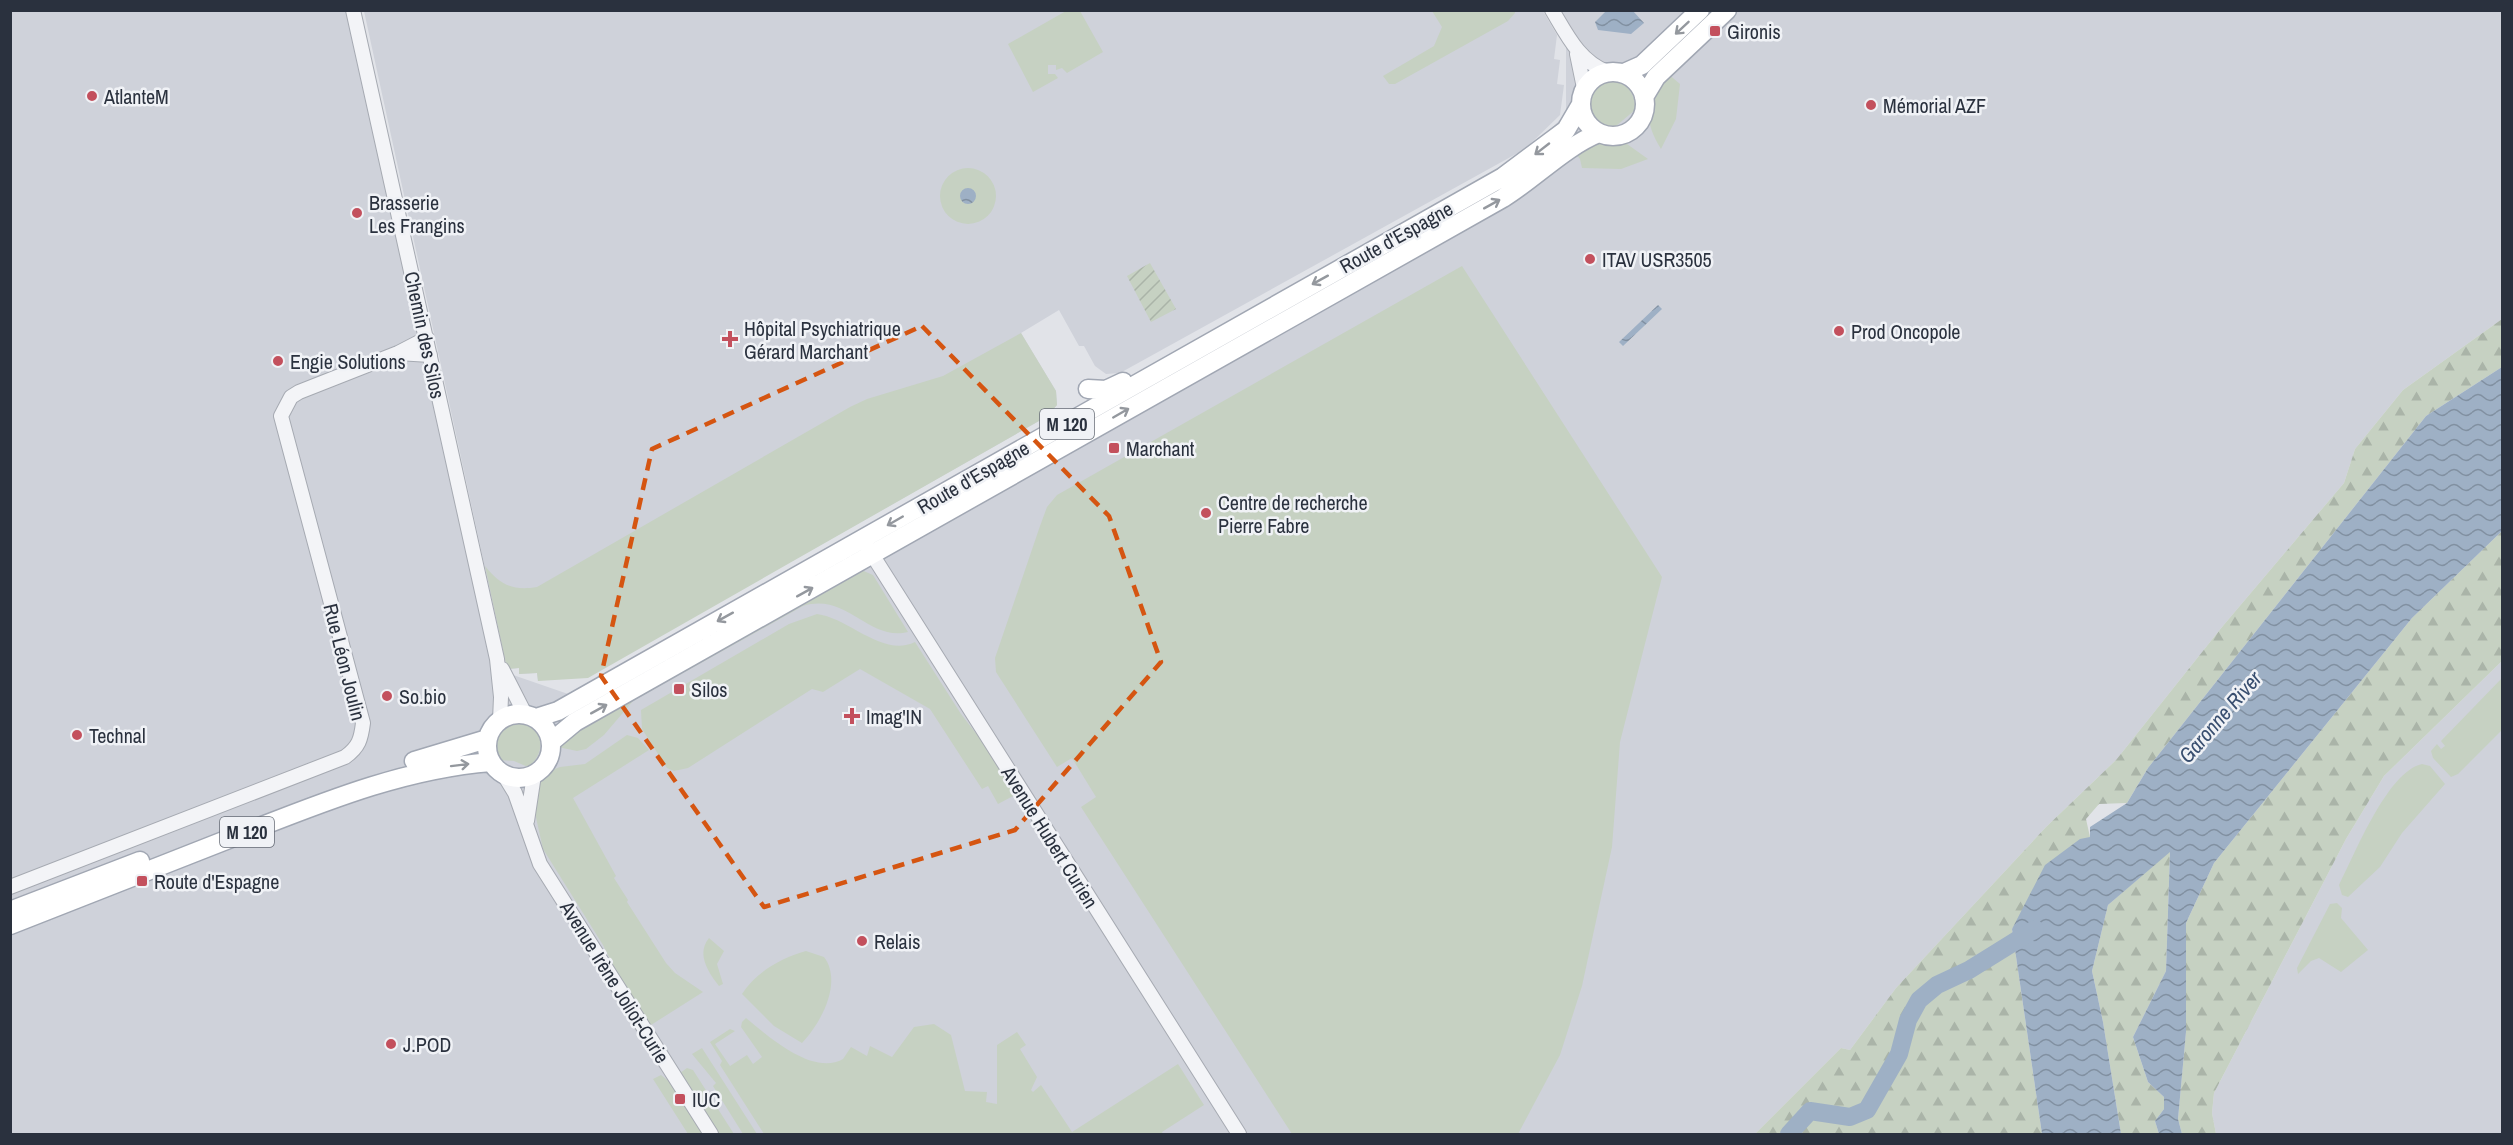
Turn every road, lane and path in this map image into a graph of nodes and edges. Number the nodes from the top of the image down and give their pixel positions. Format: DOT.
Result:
graph roads {
  1 [pos="353,10"];
  2 [pos="1552,10"];
  3 [pos="1700,10"];
  4 [pos="1727,10"];
  5 [pos="1576,49"];
  6 [pos="1616,73"];
  7 [pos="1584,88"];
  8 [pos="1644,97"];
  9 [pos="1580,106"];
  10 [pos="1599,133"];
  11 [pos="427,338"];
  12 [pos="1190,352"];
  13 [pos="398,353"];
  14 [pos="430,354"];
  15 [pos="1088,389"];
  16 [pos="867,547"];
  17 [pos="497,659"];
  18 [pos="531,716"];
  19 [pos="500,720"];
  20 [pos="487,739"];
  21 [pos="551,742"];
  22 [pos="491,762"];
  23 [pos="504,775"];
  24 [pos="534,775"];
  25 [pos="527,826"];
  26 [pos="10,887"];
  27 [pos="10,911"];
  28 [pos="10,925"];
  29 [pos="711,1134"];
  30 [pos="1239,1134"];
  1 -- 11 [label="street, Chemin des Silos"];
  2 -- 5 [label="street"];
  3 -- 6 [label="main road, one-way"];
  4 -- 8 [label="main road"];
  5 -- 6 [label="street"];
  5 -- 7 [label="street"];
  6 -- 7 [label="main road"];
  6 -- 8 [label="main road"];
  7 -- 9 [label="main road"];
  8 -- 10 [label="main road"];
  9 -- 10 [label="main road"];
  9 -- 12 [label="main road, Route d'Espagne / M 120, one-way"];
  16 -- 10 [label="main road, Route d'Espagne / M 120, one-way"];
  11 -- 13 [label="street, Rue Léon Joulin"];
  11 -- 14 [label="street, Chemin des Silos"];
  12 -- 15 [label="main road"];
  12 -- 16 [label="main road, Route d'Espagne / M 120, one-way"];
  13 -- 14 [label="street, Rue Léon Joulin"];
  13 -- 26 [label="street, Rue Léon Joulin"];
  14 -- 17 [label="street, Chemin des Silos"];
  16 -- 18 [label="main road, Route d'Espagne / M 120, one-way"];
  21 -- 16 [label="main road, Route d'Espagne / M 120, one-way"];
  16 -- 30 [label="street, Avenue Hubert Curien"];
  17 -- 18 [label="street, Chemin des Silos"];
  17 -- 19 [label="street, Chemin des Silos"];
  18 -- 19 [label="main road"];
  18 -- 21 [label="main road"];
  19 -- 20 [label="main road"];
  20 -- 22 [label="main road"];
  20 -- 27 [label="main road, M 120"];
  21 -- 24 [label="main road"];
  22 -- 23 [label="main road"];
  28 -- 22 [label="main road, M 120, one-way"];
  23 -- 24 [label="main road"];
  23 -- 25 [label="street, Avenue Irène Joliot-Curie"];
  24 -- 25 [label="street, Avenue Irène Joliot-Curie"];
  25 -- 29 [label="street, Avenue Irène Joliot-Curie"];
}
